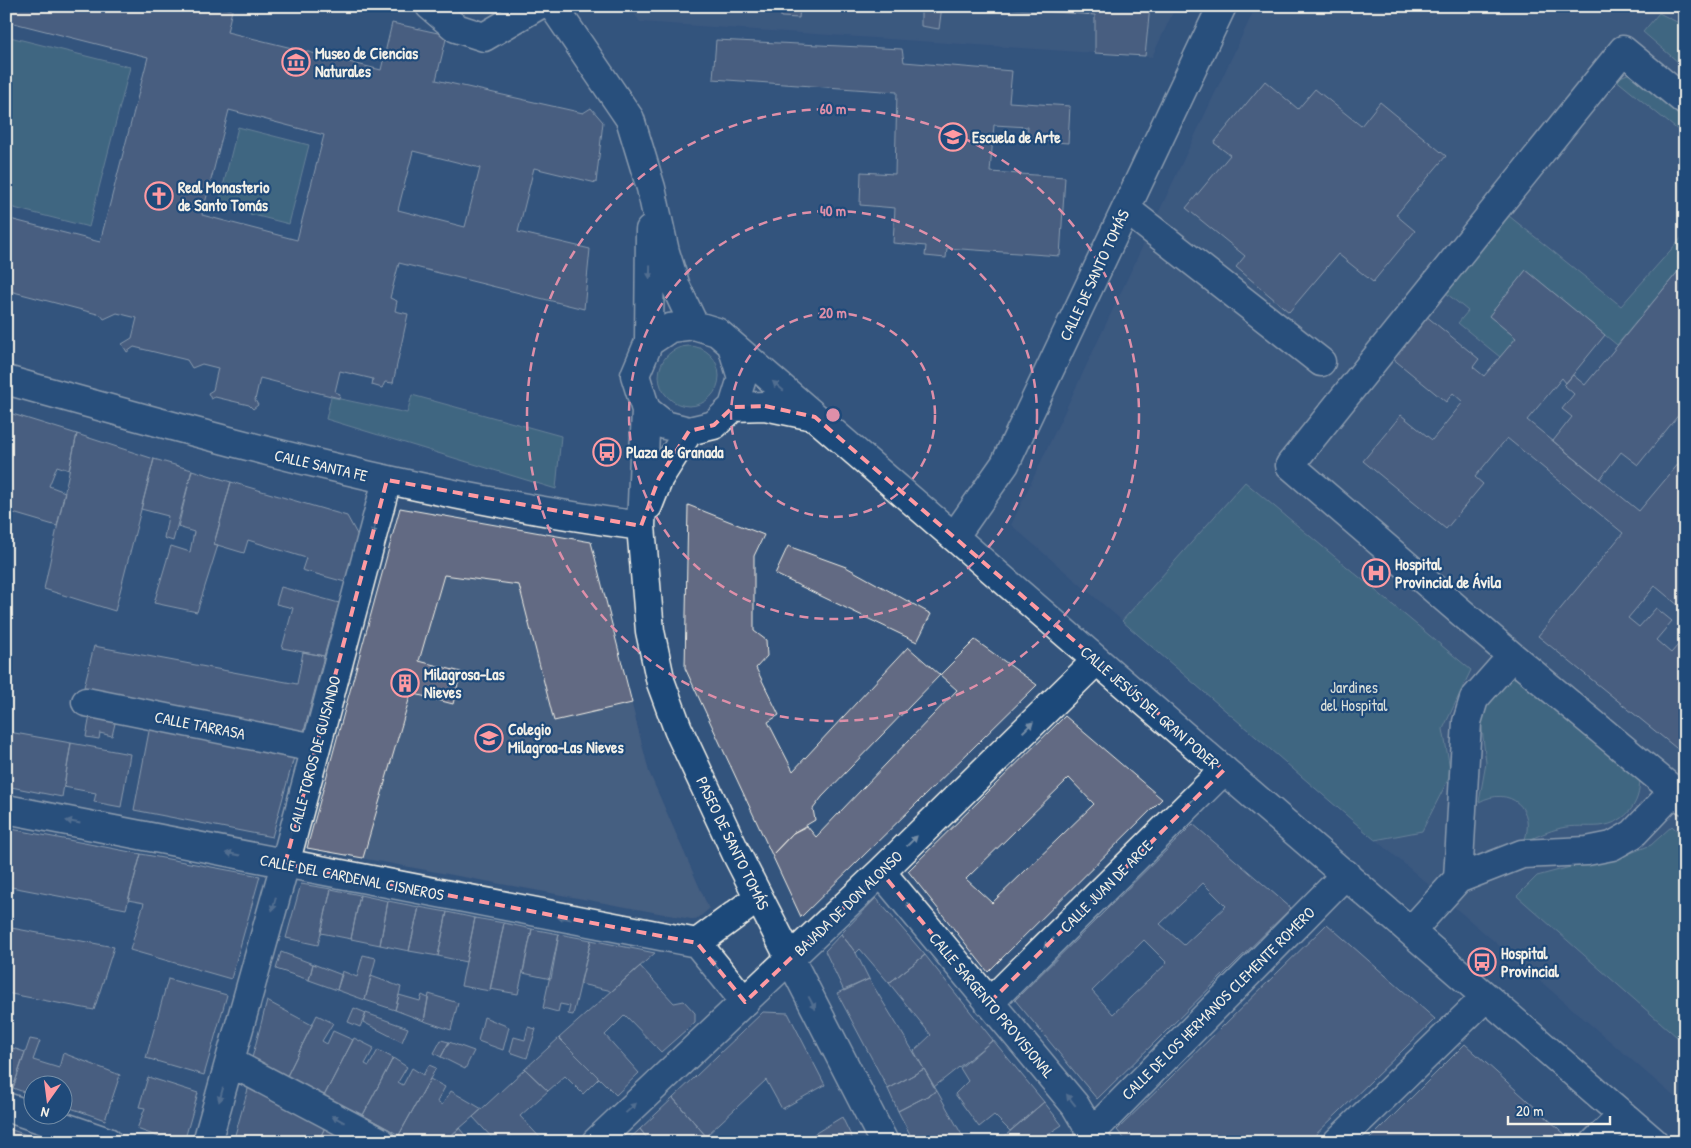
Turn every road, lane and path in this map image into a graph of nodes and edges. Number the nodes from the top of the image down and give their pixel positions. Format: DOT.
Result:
graph roads {
  1 [pos="430,6"];
  2 [pos="537,6"];
  3 [pos="553,6"];
  4 [pos="1222,6"];
  5 [pos="1685,101"];
  6 [pos="651,188"];
  7 [pos="1126,208"];
  8 [pos="694,325"];
  9 [pos="649,342"];
  10 [pos="733,349"];
  11 [pos="1321,362"];
  12 [pos="6,380"];
  13 [pos="733,407"];
  14 [pos="646,410"];
  15 [pos="815,417"];
  16 [pos="689,431"];
  17 [pos="387,480"];
  18 [pos="641,526"];
  19 [pos="954,537"];
  20 [pos="1512,656"];
  21 [pos="1096,661"];
  22 [pos="86,702"];
  23 [pos="315,748"];
  24 [pos="1224,770"];
  25 [pos="1679,795"];
  26 [pos="6,809"];
  27 [pos="285,864"];
  28 [pos="880,872"];
  29 [pos="1346,874"];
  30 [pos="1458,879"];
  31 [pos="758,898"];
  32 [pos="1410,931"];
  33 [pos="697,943"];
  34 [pos="789,960"];
  35 [pos="1486,997"];
  36 [pos="745,1002"];
  37 [pos="989,1003"];
  38 [pos="230,1062"];
  39 [pos="6,1107"];
  40 [pos="1623,1115"];
  41 [pos="1094,1137"];
  42 [pos="108,1142"];
  43 [pos="207,1142"];
  44 [pos="381,1142"];
  45 [pos="596,1142"];
  46 [pos="884,1142"];
  47 [pos="1337,1142"];
  48 [pos="1595,1142"];
  49 [pos="1654,1142"];
  1 -- 2 [label="street"];
  3 -- 6 [label="street"];
  4 -- 7 [label="street, CALLE DE SANTO TOMÁS"];
  5 -- 20 [label="street"];
  6 -- 8 [label="street"];
  6 -- 9 [label="street, one-way"];
  7 -- 11 [label="street"];
  7 -- 19 [label="street, CALLE DE SANTO TOMÁS"];
  8 -- 9 [label="street"];
  8 -- 10 [label="street"];
  9 -- 14 [label="street"];
  10 -- 13 [label="street"];
  15 -- 10 [label="street, CALLE JESÚS DEL GRAN PODER, one-way"];
  12 -- 17 [label="street, CALLE SANTA FE"];
  13 -- 15 [label="street, CALLE JESÚS DEL GRAN PODER"];
  13 -- 16 [label="street"];
  14 -- 16 [label="street"];
  14 -- 18 [label="street, PASEO DE SANTO TOMÁS"];
  15 -- 19 [label="street, CALLE JESÚS DEL GRAN PODER"];
  16 -- 18 [label="street, PASEO DE SANTO TOMÁS"];
  17 -- 18 [label="street, CALLE SANTA FE"];
  17 -- 23 [label="street, CALLE TOROS DE GUISANDO, one-way"];
  18 -- 31 [label="street, PASEO DE SANTO TOMÁS"];
  19 -- 21 [label="street, CALLE JESÚS DEL GRAN PODER"];
  20 -- 25 [label="street"];
  20 -- 30 [label="street"];
  21 -- 24 [label="street, CALLE JESÚS DEL GRAN PODER"];
  28 -- 21 [label="street, BAJADA DE DON ALONSO, one-way"];
  22 -- 23 [label="street, CALLE TARRASA"];
  23 -- 27 [label="street, CALLE TOROS DE GUISANDO"];
  24 -- 29 [label="street, CALLE JESÚS DEL GRAN PODER"];
  24 -- 37 [label="street, CALLE JUAN DE ARCE, one-way"];
  25 -- 30 [label="street"];
  27 -- 26 [label="street, CALLE DEL CARDENAL CISNEROS, one-way"];
  33 -- 27 [label="street, CALLE DEL CARDENAL CISNEROS, one-way"];
  27 -- 38 [label="street, CALLE TOROS DE GUISANDO, one-way"];
  28 -- 34 [label="street, BAJADA DE DON ALONSO"];
  37 -- 28 [label="street, CALLE SARGENTO PROVISIONAL, one-way"];
  29 -- 32 [label="street, CALLE JESÚS DEL GRAN PODER"];
  29 -- 41 [label="street, CALLE DE LOS HERMANOS CLEMENTE ROMERO"];
  30 -- 32 [label="street"];
  31 -- 33 [label="street"];
  31 -- 34 [label="street, PASEO DE SANTO TOMÁS"];
  32 -- 35 [label="street, CALLE JESÚS DEL GRAN PODER"];
  36 -- 33 [label="street, one-way"];
  34 -- 36 [label="street, BAJADA DE DON ALONSO"];
  34 -- 46 [label="street, PASEO DE SANTO TOMÁS, one-way"];
  35 -- 40 [label="street, CALLE JESÚS DEL GRAN PODER"];
  35 -- 47 [label="street"];
  45 -- 36 [label="street, BAJADA DE DON ALONSO, one-way"];
  41 -- 37 [label="street, CALLE SARGENTO PROVISIONAL, one-way"];
  38 -- 43 [label="street, CALLE TOROS DE GUISANDO, one-way"];
  44 -- 38 [label="street, one-way"];
  39 -- 42 [label="street"];
  40 -- 48 [label="street"];
  40 -- 49 [label="street, CALLE JESÚS DEL GRAN PODER"];
}
